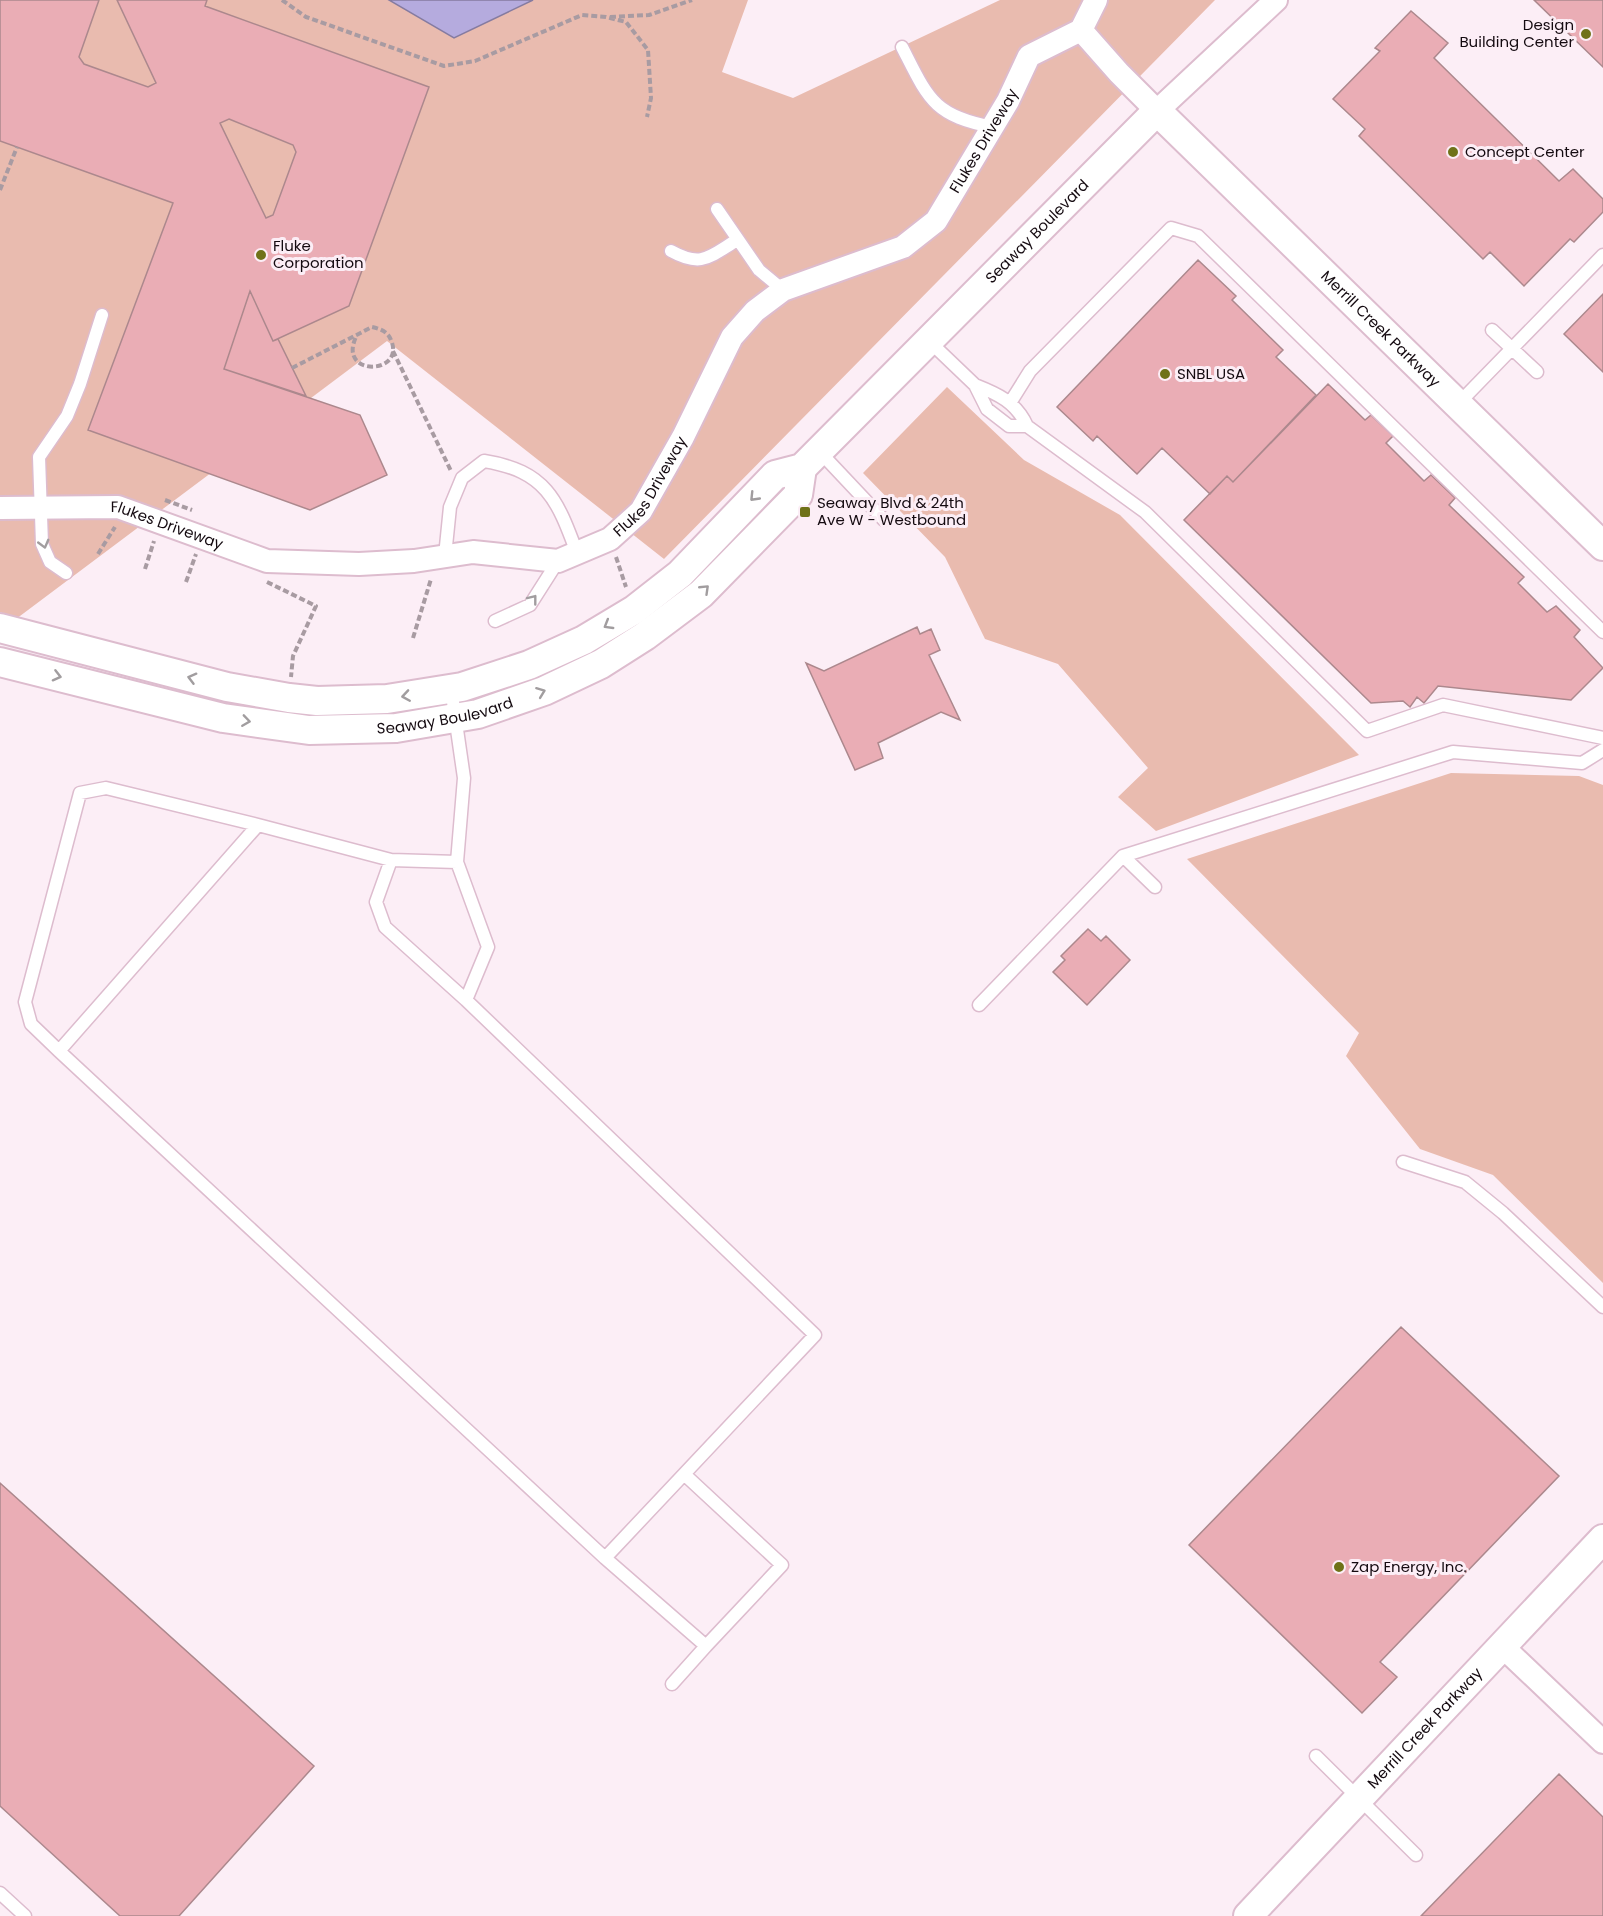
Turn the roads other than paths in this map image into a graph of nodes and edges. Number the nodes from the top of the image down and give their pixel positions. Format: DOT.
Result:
graph roads {
  1 [pos="1096,0"];
  2 [pos="1276,0"];
  3 [pos="1081,30"];
  4 [pos="902,47"];
  5 [pos="1157,111"];
  6 [pos="993,127"];
  7 [pos="717,209"];
  8 [pos="737,240"];
  9 [pos="671,251"];
  10 [pos="1603,255"];
  11 [pos="783,291"];
  12 [pos="102,315"];
  13 [pos="1492,330"];
  14 [pos="929,341"];
  15 [pos="1512,348"];
  16 [pos="1537,372"];
  17 [pos="975,385"];
  18 [pos="1010,403"];
  19 [pos="1457,405"];
  20 [pos="1027,426"];
  21 [pos="810,460"];
  22 [pos="39,506"];
  23 [pos="0,508"];
  24 [pos="884,520"];
  25 [pos="1603,546"];
  26 [pos="437,557"];
  27 [pos="568,557"];
  28 [pos="66,573"];
  29 [pos="495,621"];
  30 [pos="0,628"];
  31 [pos="1603,632"];
  32 [pos="0,662"];
  33 [pos="451,688"];
  34 [pos="456,718"];
  35 [pos="1603,738"];
  36 [pos="1603,750"];
  37 [pos="258,825"];
  38 [pos="1123,856"];
  39 [pos="391,860"];
  40 [pos="457,862"];
  41 [pos="1155,887"];
  42 [pos="466,1000"];
  43 [pos="979,1005"];
  44 [pos="59,1051"];
  45 [pos="1403,1162"];
  46 [pos="1603,1307"];
  47 [pos="684,1474"];
  48 [pos="1603,1539"];
  49 [pos="605,1558"];
  50 [pos="706,1646"];
  51 [pos="1502,1646"];
  52 [pos="672,1684"];
  53 [pos="1603,1742"];
  54 [pos="1316,1756"];
  55 [pos="1359,1797"];
  56 [pos="1416,1855"];
  57 [pos="0,1893"];
  58 [pos="25,1916"];
  59 [pos="1248,1916"];
  1 -- 3 [label="street"];
  2 -- 5 [label="street, Seaway Boulevard"];
  3 -- 5 [label="street"];
  3 -- 6 [label="street, Flukes Driveway"];
  4 -- 6 [label="lane"];
  5 -- 14 [label="street, Seaway Boulevard"];
  5 -- 19 [label="street, Merrill Creek Parkway"];
  6 -- 11 [label="street, Flukes Driveway"];
  7 -- 8 [label="lane"];
  8 -- 9 [label="lane"];
  8 -- 11 [label="lane"];
  10 -- 15 [label="lane"];
  11 -- 27 [label="street, Flukes Driveway"];
  12 -- 22 [label="lane"];
  13 -- 15 [label="lane"];
  14 -- 17 [label="lane"];
  14 -- 21 [label="street, Seaway Boulevard"];
  15 -- 16 [label="lane"];
  15 -- 19 [label="lane"];
  17 -- 18 [label="lane"];
  17 -- 20 [label="lane"];
  18 -- 20 [label="lane"];
  18 -- 31 [label="lane"];
  19 -- 25 [label="street, Merrill Creek Parkway"];
  20 -- 35 [label="lane"];
  21 -- 24 [label="lane"];
  21 -- 33 [label="street, Seaway Boulevard, one-way"];
  34 -- 21 [label="street, Seaway Boulevard, one-way"];
  22 -- 23 [label="street, Flukes Driveway"];
  22 -- 26 [label="street, Flukes Driveway"];
  22 -- 28 [label="lane, one-way"];
  26 -- 27 [label="street, Flukes Driveway"];
  26 -- 27 [label="lane"];
  29 -- 27 [label="lane, one-way"];
  33 -- 30 [label="street, Seaway Boulevard, one-way"];
  32 -- 34 [label="street, Seaway Boulevard, one-way"];
  33 -- 34 [label="lane"];
  34 -- 40 [label="lane"];
  36 -- 38 [label="lane"];
  37 -- 39 [label="lane"];
  37 -- 44 [label="lane"];
  37 -- 44 [label="lane"];
  38 -- 41 [label="lane"];
  38 -- 43 [label="lane"];
  39 -- 40 [label="lane"];
  39 -- 42 [label="lane"];
  40 -- 42 [label="lane"];
  42 -- 47 [label="lane"];
  44 -- 49 [label="lane"];
  45 -- 46 [label="lane"];
  47 -- 49 [label="lane"];
  47 -- 50 [label="lane"];
  48 -- 51 [label="street, Merrill Creek Parkway"];
  49 -- 50 [label="lane"];
  50 -- 52 [label="lane"];
  51 -- 53 [label="street"];
  51 -- 55 [label="street, Merrill Creek Parkway"];
  54 -- 55 [label="lane"];
  55 -- 56 [label="lane"];
  55 -- 59 [label="street, Merrill Creek Parkway"];
  57 -- 58 [label="lane"];
}
